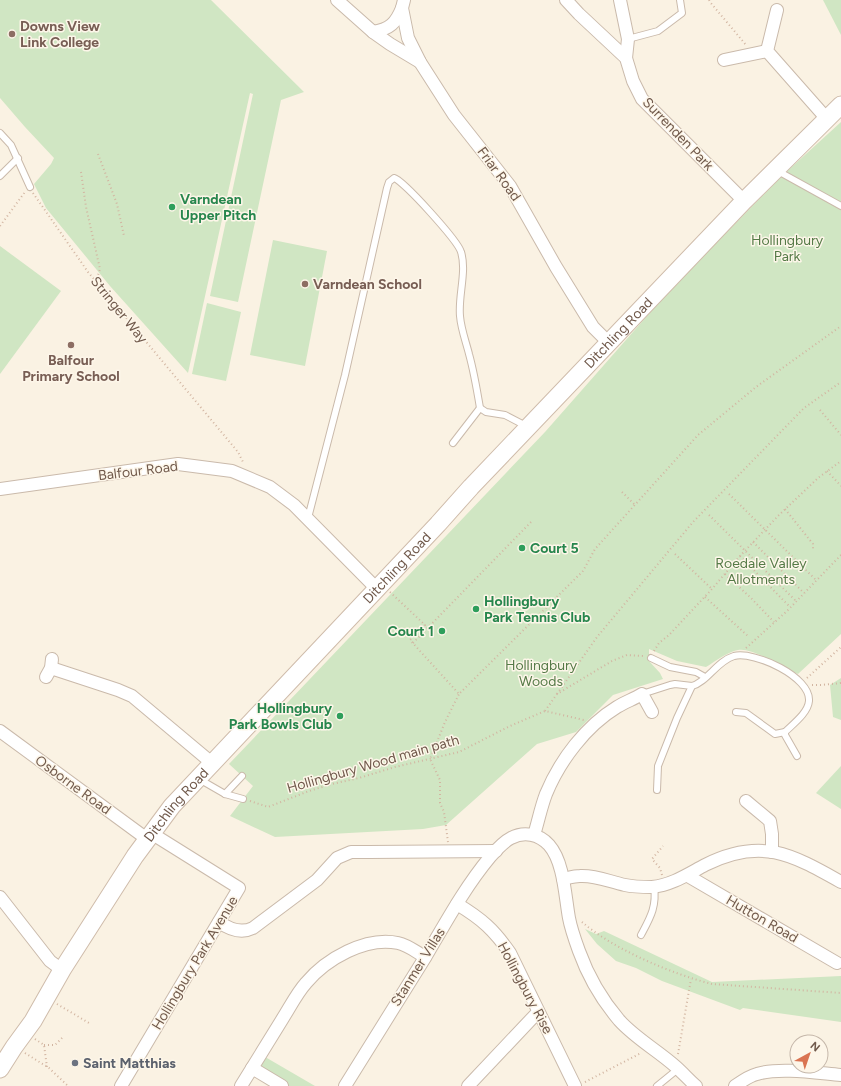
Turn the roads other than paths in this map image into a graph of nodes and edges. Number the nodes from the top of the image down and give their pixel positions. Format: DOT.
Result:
graph roads {
  1 [pos="337,0"];
  2 [pos="566,0"];
  3 [pos="620,0"];
  4 [pos="680,0"];
  5 [pos="403,4"];
  6 [pos="777,10"];
  7 [pos="373,32"];
  8 [pos="628,40"];
  9 [pos="766,51"];
  10 [pos="626,58"];
  11 [pos="724,60"];
  12 [pos="420,62"];
  13 [pos="841,106"];
  14 [pos="827,119"];
  15 [pos="0,133"];
  16 [pos="18,158"];
  17 [pos="776,170"];
  18 [pos="0,176"];
  19 [pos="31,188"];
  20 [pos="744,201"];
  21 [pos="841,206"];
  22 [pos="609,343"];
  23 [pos="480,408"];
  24 [pos="528,427"];
  25 [pos="453,443"];
  26 [pos="0,489"];
  27 [pos="308,518"];
  28 [pos="379,586"];
  29 [pos="652,658"];
  30 [pos="50,668"];
  31 [pos="705,677"];
  32 [pos="692,686"];
  33 [pos="642,694"];
  34 [pos="652,712"];
  35 [pos="736,712"];
  36 [pos="0,731"];
  37 [pos="785,732"];
  38 [pos="797,756"];
  39 [pos="212,763"];
  40 [pos="242,776"];
  41 [pos="197,778"];
  42 [pos="657,790"];
  43 [pos="225,794"];
  44 [pos="243,799"];
  45 [pos="746,801"];
  46 [pos="534,835"];
  47 [pos="149,836"];
  48 [pos="496,851"];
  49 [pos="772,852"];
  50 [pos="688,876"];
  51 [pos="563,879"];
  52 [pos="841,882"];
  53 [pos="659,885"];
  54 [pos="0,897"];
  55 [pos="457,904"];
  56 [pos="219,922"];
  57 [pos="641,935"];
  58 [pos="425,957"];
  59 [pos="837,963"];
  60 [pos="62,970"];
  61 [pos="538,1012"];
  62 [pos="252,1068"];
  63 [pos="677,1068"];
  64 [pos="0,1069"];
  65 [pos="841,1075"];
  66 [pos="578,1085"];
  67 [pos="121,1086"];
  68 [pos="241,1086"];
  69 [pos="282,1086"];
  70 [pos="345,1086"];
  71 [pos="468,1086"];
  72 [pos="657,1086"];
  73 [pos="696,1086"];
  74 [pos="735,1086"];
  1 -- 7 [label="street"];
  2 -- 10 [label="street, Surrenden Park"];
  3 -- 8 [label="street, Surrenden Park"];
  4 -- 8 [label="lane"];
  5 -- 7 [label="street"];
  5 -- 12 [label="street, Friar Road"];
  6 -- 9 [label="street"];
  7 -- 12 [label="street"];
  8 -- 10 [label="street, Surrenden Park"];
  9 -- 11 [label="street"];
  9 -- 14 [label="street"];
  10 -- 20 [label="street, Surrenden Park"];
  12 -- 22 [label="street, Friar Road"];
  13 -- 14 [label="street, Ditchling Road"];
  14 -- 17 [label="street, Ditchling Road"];
  15 -- 16 [label="lane"];
  16 -- 18 [label="lane"];
  16 -- 19 [label="lane"];
  17 -- 20 [label="street, Ditchling Road"];
  17 -- 21 [label="lane"];
  20 -- 22 [label="street, Ditchling Road"];
  22 -- 24 [label="street, Ditchling Road"];
  23 -- 24 [label="lane"];
  23 -- 25 [label="lane"];
  23 -- 27 [label="lane"];
  24 -- 28 [label="street, Ditchling Road"];
  26 -- 27 [label="street, Balfour Road"];
  27 -- 28 [label="street, Balfour Road"];
  28 -- 39 [label="street, Ditchling Road"];
  29 -- 31 [label="lane"];
  30 -- 39 [label="street"];
  31 -- 32 [label="lane"];
  31 -- 37 [label="lane"];
  32 -- 33 [label="lane"];
  32 -- 42 [label="lane"];
  33 -- 34 [label="street"];
  33 -- 46 [label="street"];
  35 -- 37 [label="lane"];
  36 -- 47 [label="street, Osborne Road"];
  37 -- 38 [label="lane"];
  39 -- 41 [label="street, Ditchling Road"];
  40 -- 43 [label="lane"];
  41 -- 43 [label="lane"];
  41 -- 47 [label="street, Ditchling Road"];
  43 -- 44 [label="lane"];
  45 -- 49 [label="street"];
  46 -- 48 [label="street, Stanmer Villas"];
  46 -- 51 [label="street"];
  47 -- 56 [label="street, Hollingbury Park Avenue"];
  47 -- 60 [label="street, Ditchling Road"];
  48 -- 55 [label="street, Stanmer Villas"];
  48 -- 56 [label="street"];
  49 -- 50 [label="street"];
  49 -- 52 [label="street"];
  50 -- 53 [label="street"];
  50 -- 59 [label="street, Hutton Road"];
  51 -- 53 [label="street"];
  51 -- 63 [label="street"];
  53 -- 57 [label="lane"];
  54 -- 60 [label="street"];
  55 -- 58 [label="street, Stanmer Villas"];
  55 -- 61 [label="street, Hollingbury Rise"];
  56 -- 67 [label="street, Hollingbury Park Avenue"];
  58 -- 62 [label="street"];
  58 -- 70 [label="street, Stanmer Villas"];
  60 -- 64 [label="street, Ditchling Road"];
  61 -- 66 [label="street, Hollingbury Rise"];
  61 -- 71 [label="street"];
  62 -- 68 [label="street"];
  62 -- 69 [label="street"];
  63 -- 72 [label="lane"];
  63 -- 73 [label="street"];
  65 -- 74 [label="street"];
}
